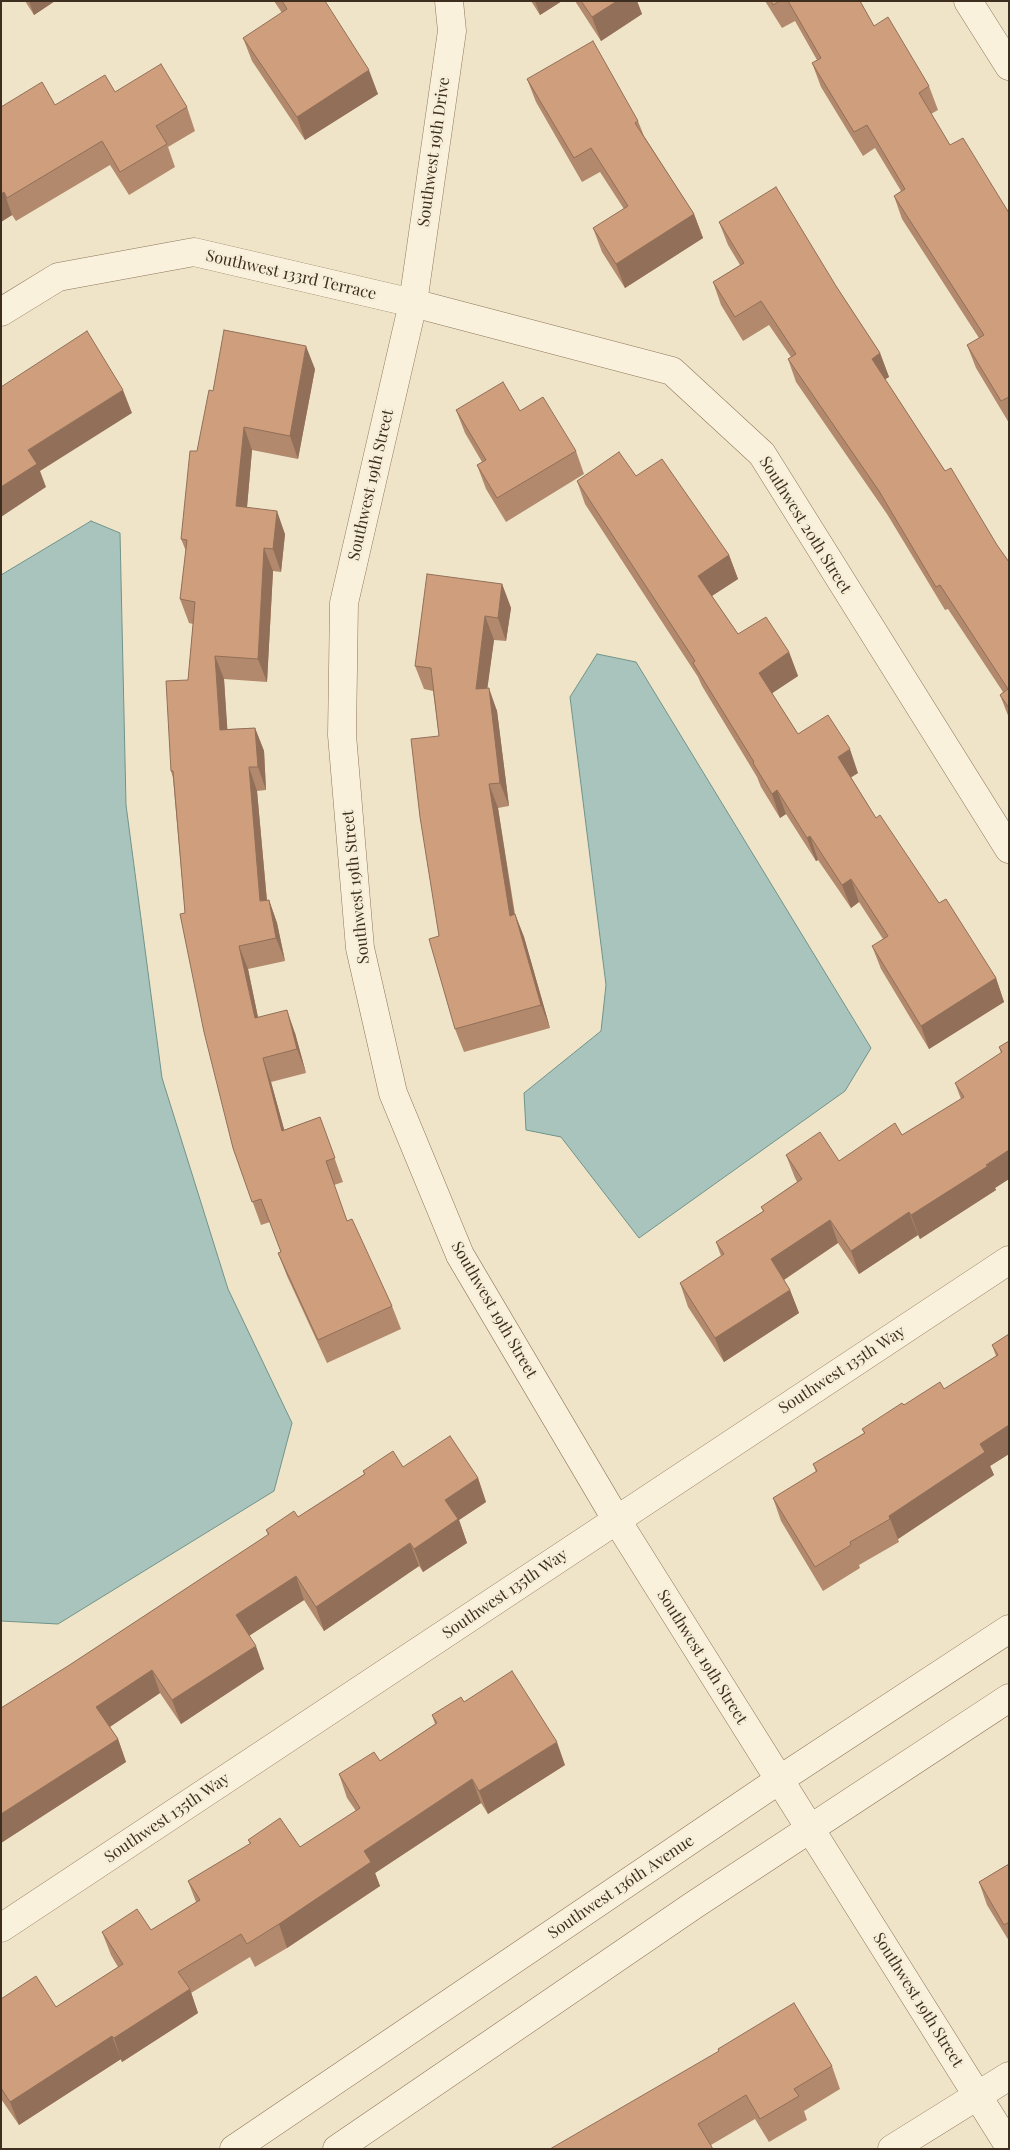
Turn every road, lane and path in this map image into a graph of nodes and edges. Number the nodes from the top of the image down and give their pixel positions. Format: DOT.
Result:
graph roads {
  1 [pos="449,1"];
  2 [pos="968,1"];
  3 [pos="1009,66"];
  4 [pos="413,304"];
  5 [pos="1,312"];
  6 [pos="1009,849"];
  7 [pos="1009,1260"];
  8 [pos="616,1519"];
  9 [pos="1009,1629"];
  10 [pos="1009,1698"];
  11 [pos="779,1780"];
  12 [pos="810,1829"];
  13 [pos="1,1928"];
  14 [pos="1009,2076"];
  15 [pos="977,2095"];
  16 [pos="1009,2146"];
  17 [pos="234,2149"];
  18 [pos="337,2149"];
  19 [pos="892,2149"];
  1 -- 4 [label="street, Southwest 19th Drive"];
  2 -- 3 [label="street"];
  4 -- 5 [label="street, Southwest 133rd Terrace"];
  4 -- 6 [label="street, Southwest 20th Street"];
  4 -- 8 [label="street, Southwest 19th Street"];
  7 -- 8 [label="street, Southwest 135th Way"];
  8 -- 11 [label="street, Southwest 19th Street"];
  8 -- 13 [label="street, Southwest 135th Way"];
  9 -- 11 [label="street, Southwest 136th Avenue"];
  10 -- 12 [label="street"];
  11 -- 12 [label="street, Southwest 19th Street"];
  11 -- 17 [label="street, Southwest 136th Avenue"];
  12 -- 15 [label="street, Southwest 19th Street"];
  12 -- 18 [label="street"];
  14 -- 15 [label="street"];
  15 -- 16 [label="street, Southwest 19th Street"];
  15 -- 19 [label="street"];
}
